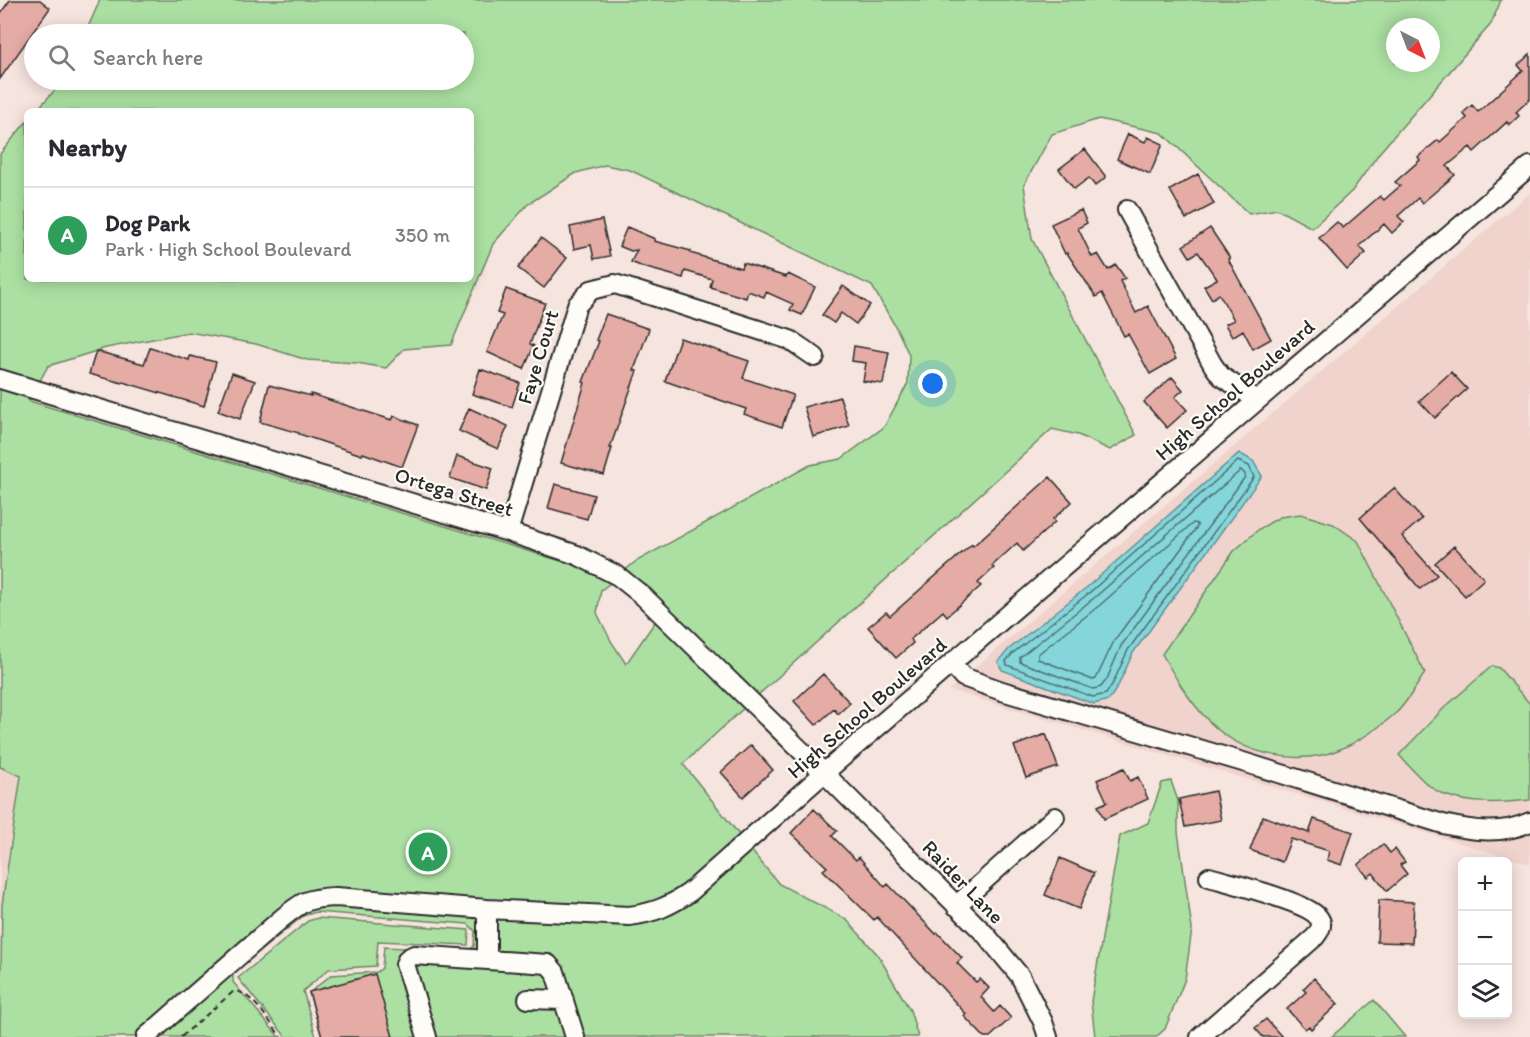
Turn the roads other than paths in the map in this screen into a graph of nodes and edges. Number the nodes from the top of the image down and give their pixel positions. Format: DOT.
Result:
graph roads {
  1 [pos="1530,166"];
  2 [pos="1127,210"];
  3 [pos="815,357"];
  4 [pos="0,379"];
  5 [pos="1257,400"];
  6 [pos="508,532"];
  7 [pos="952,664"];
  8 [pos="824,773"];
  9 [pos="1055,817"];
  10 [pos="1530,822"];
  11 [pos="1209,877"];
  12 [pos="956,906"];
  13 [pos="487,909"];
  14 [pos="487,960"];
  15 [pos="528,999"];
  16 [pos="564,1000"];
  17 [pos="146,1037"];
  18 [pos="427,1037"];
  19 [pos="576,1037"];
  20 [pos="1048,1037"];
  21 [pos="1200,1037"];
  1 -- 5 [label="street, High School Boulevard"];
  2 -- 5 [label="street"];
  3 -- 6 [label="street, Faye Court"];
  4 -- 6 [label="street, Ortega Street"];
  5 -- 7 [label="street, High School Boulevard"];
  6 -- 8 [label="street, Ortega Street"];
  7 -- 8 [label="street, High School Boulevard"];
  7 -- 10 [label="street"];
  8 -- 12 [label="street, Raider Lane"];
  8 -- 13 [label="street, High School Boulevard"];
  9 -- 12 [label="street"];
  11 -- 21 [label="street"];
  12 -- 20 [label="street, Raider Lane"];
  13 -- 14 [label="street"];
  13 -- 17 [label="street, High School Boulevard"];
  14 -- 16 [label="street"];
  14 -- 18 [label="street"];
  15 -- 16 [label="street"];
  16 -- 19 [label="street"];
}
